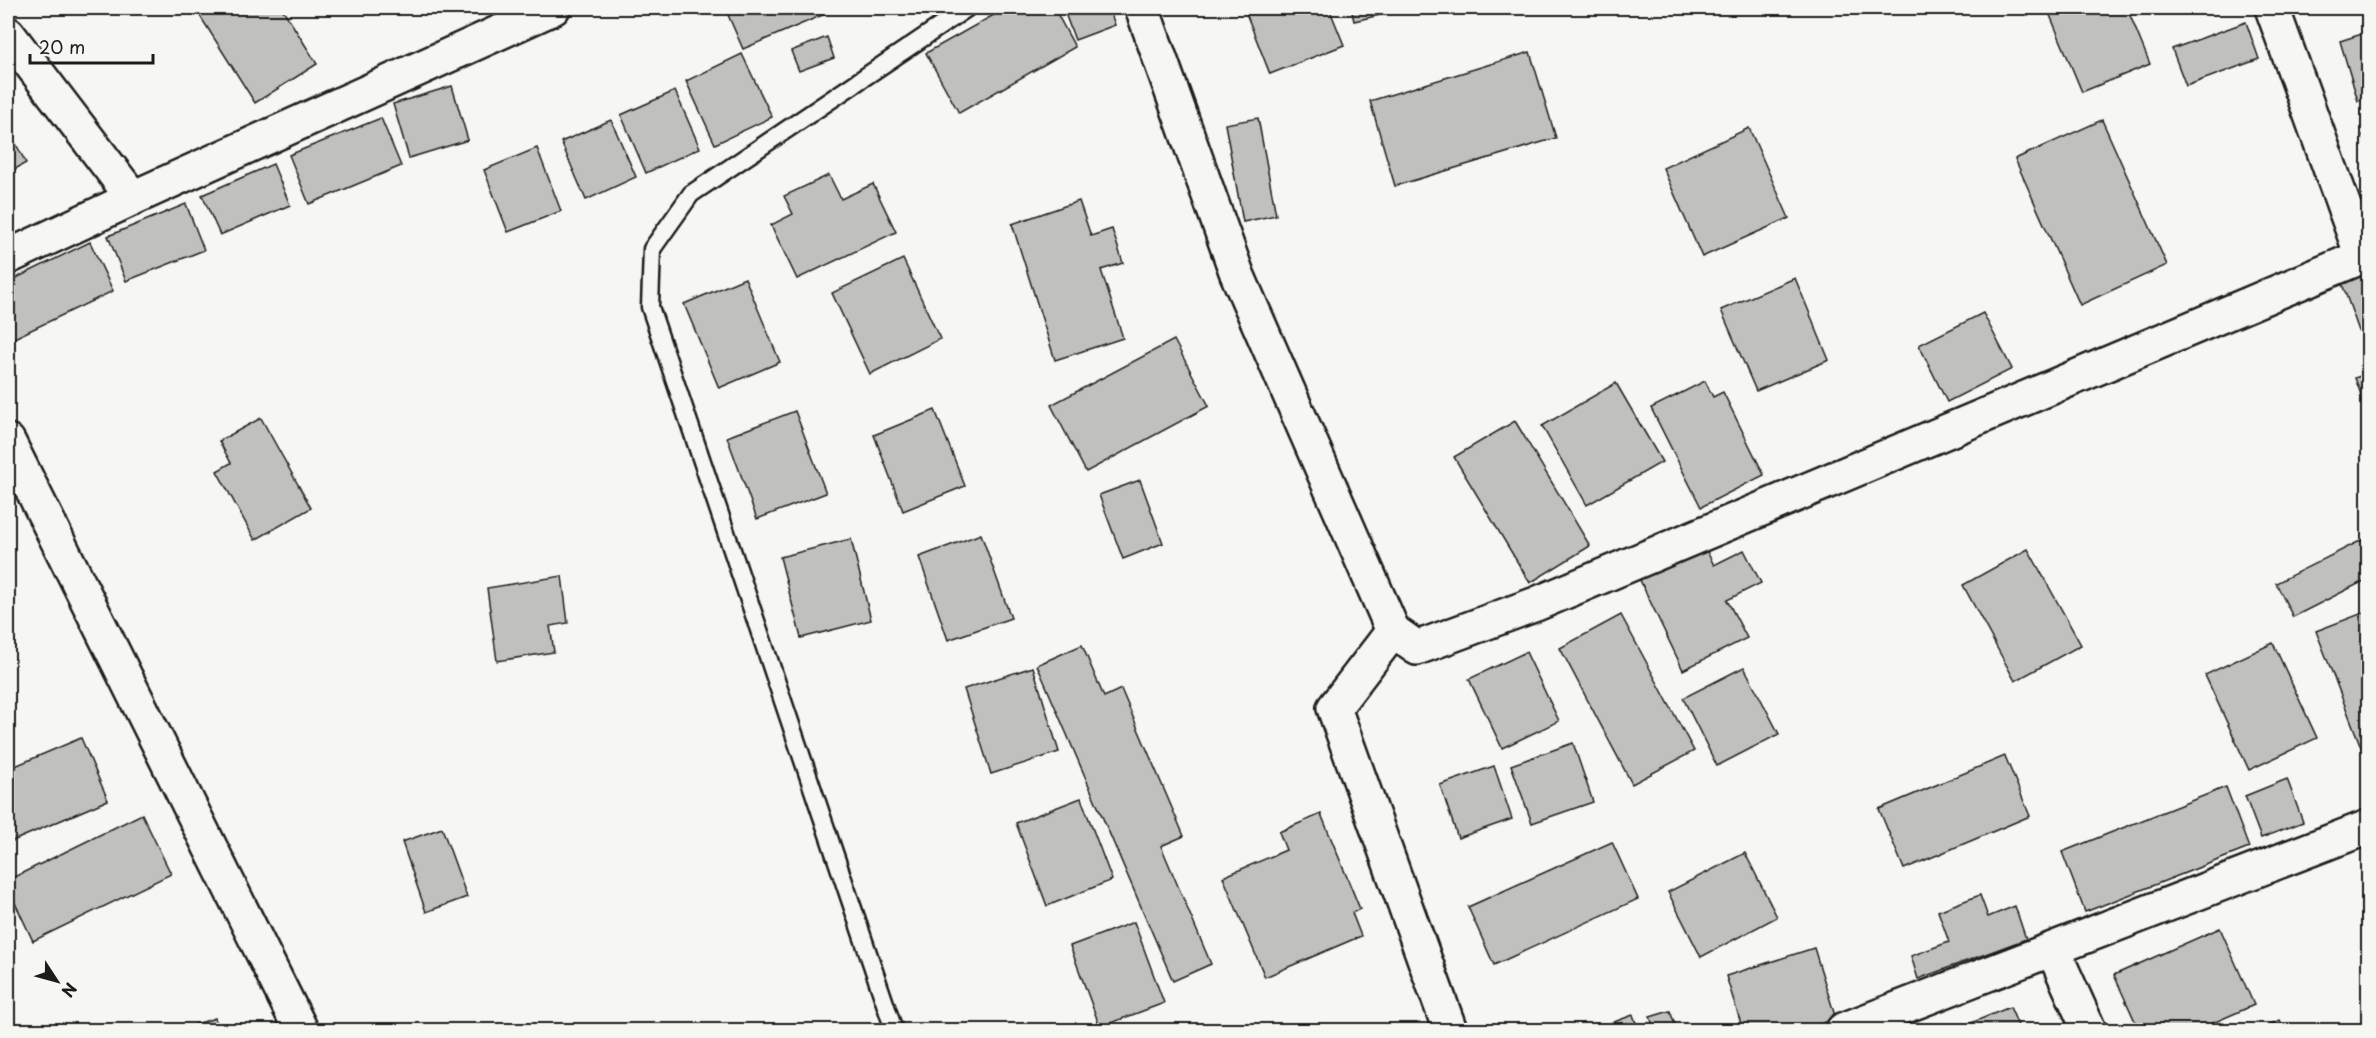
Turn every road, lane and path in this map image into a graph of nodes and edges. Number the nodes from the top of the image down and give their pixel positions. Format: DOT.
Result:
graph roads {
  1 [pos="553,8"];
  2 [pos="967,8"];
  3 [pos="1142,8"];
  4 [pos="2272,8"];
  5 [pos="8,34"];
  6 [pos="134,198"];
  7 [pos="2365,255"];
  8 [pos="8,257"];
  9 [pos="8,441"];
  10 [pos="1393,631"];
  11 [pos="2368,827"];
  12 [pos="2053,950"];
  13 [pos="301,1030"];
  14 [pos="894,1030"];
  15 [pos="1450,1030"];
  16 [pos="1843,1030"];
  17 [pos="2089,1030"];
  1 -- 6 [label="street"];
  2 -- 14 [label="lane"];
  3 -- 10 [label="street"];
  4 -- 7 [label="street"];
  5 -- 6 [label="street"];
  6 -- 8 [label="street"];
  7 -- 10 [label="street"];
  9 -- 13 [label="street"];
  10 -- 15 [label="street"];
  11 -- 12 [label="street"];
  12 -- 16 [label="street"];
  12 -- 17 [label="street"];
}
